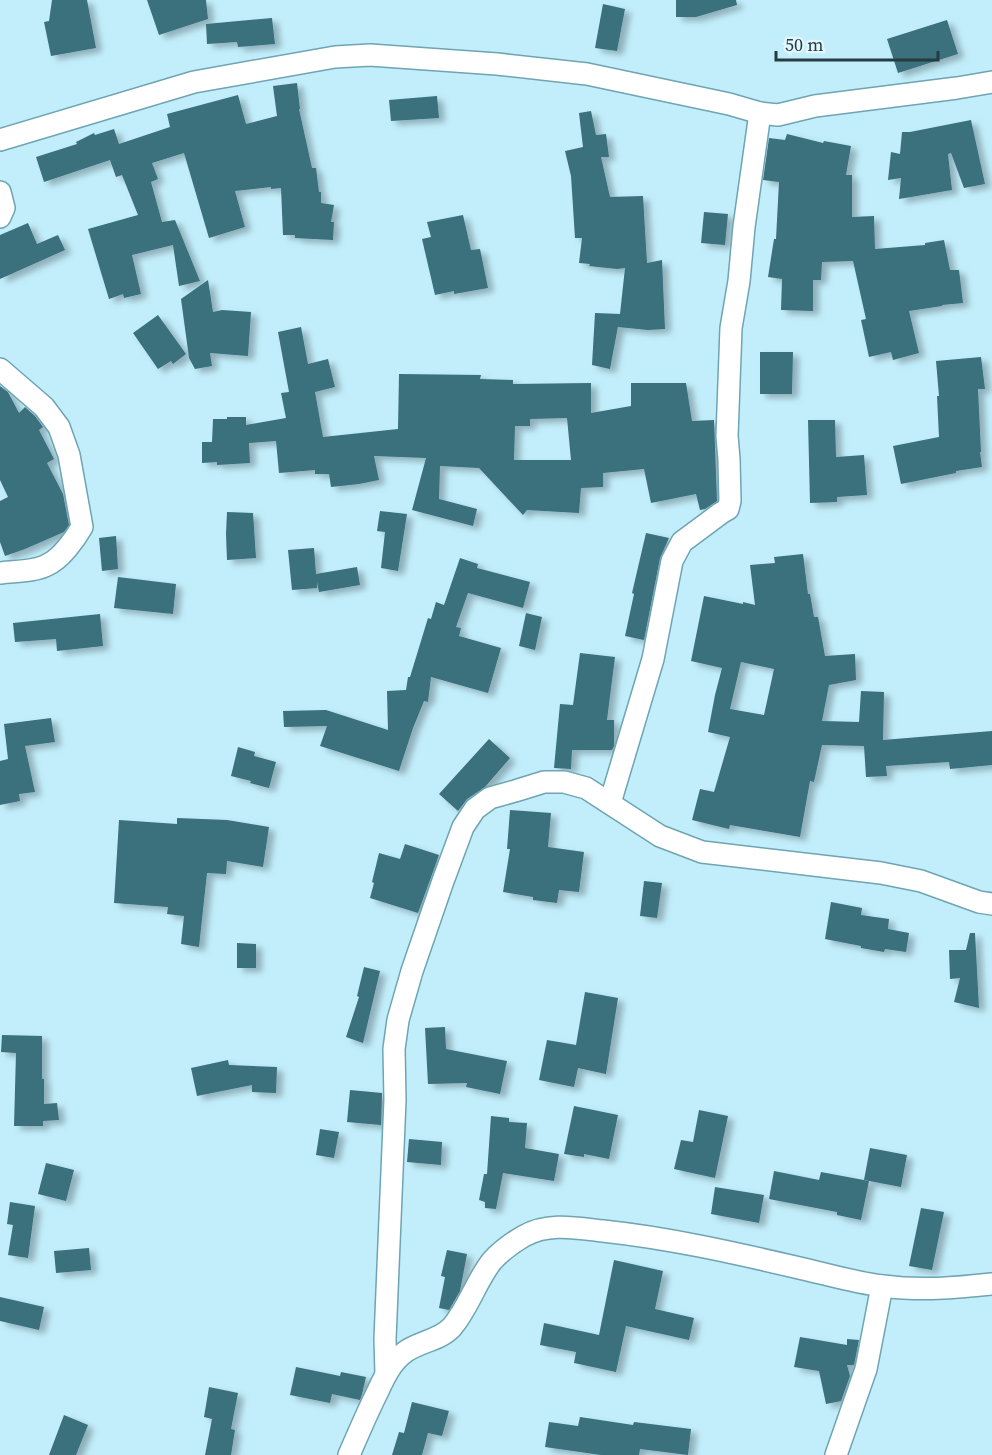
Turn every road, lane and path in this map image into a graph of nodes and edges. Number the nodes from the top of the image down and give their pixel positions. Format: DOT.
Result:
graph roads {
  1 [pos="992,82"];
  2 [pos="760,112"];
  3 [pos="0,140"];
  4 [pos="0,192"];
  5 [pos="0,217"];
  6 [pos="0,369"];
  7 [pos="0,573"];
  8 [pos="610,803"];
  9 [pos="992,904"];
  10 [pos="992,1284"];
  11 [pos="882,1286"];
  12 [pos="386,1374"];
  13 [pos="349,1455"];
  14 [pos="836,1455"];
  1 -- 2 [label="street"];
  2 -- 3 [label="street"];
  2 -- 8 [label="street"];
  4 -- 5 [label="street"];
  6 -- 7 [label="street"];
  8 -- 9 [label="street"];
  8 -- 12 [label="street"];
  10 -- 11 [label="street"];
  11 -- 12 [label="street"];
  11 -- 14 [label="street"];
  12 -- 13 [label="street"];
}
